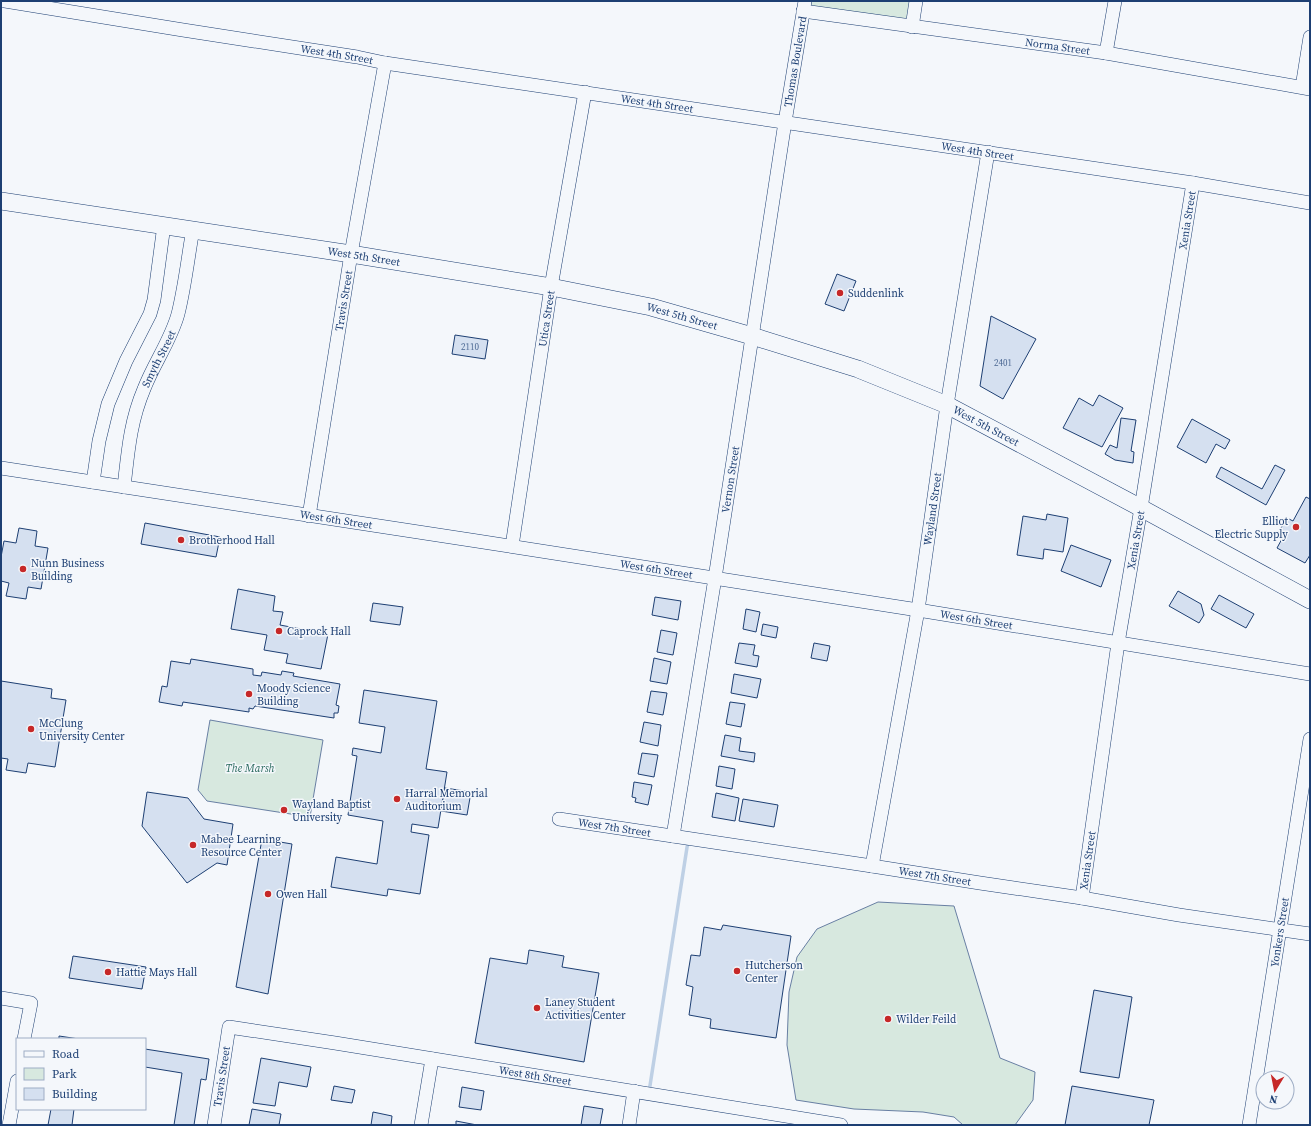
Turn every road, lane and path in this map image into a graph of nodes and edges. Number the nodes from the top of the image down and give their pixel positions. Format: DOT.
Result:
graph roads {
  1 [pos="5,1"];
  2 [pos="916,1"];
  3 [pos="1115,1"];
  4 [pos="804,6"];
  5 [pos="912,27"];
  6 [pos="1310,37"];
  7 [pos="1106,53"];
  8 [pos="385,62"];
  9 [pos="1306,88"];
  10 [pos="585,92"];
  11 [pos="785,122"];
  12 [pos="988,152"];
  13 [pos="1193,183"];
  14 [pos="1,201"];
  15 [pos="1310,203"];
  16 [pos="164,225"];
  17 [pos="193,229"];
  18 [pos="351,254"];
  19 [pos="551,287"];
  20 [pos="752,336"];
  21 [pos="947,405"];
  22 [pos="1,468"];
  23 [pos="93,482"];
  24 [pos="124,487"];
  25 [pos="1141,508"];
  26 [pos="309,516"];
  27 [pos="512,546"];
  28 [pos="715,578"];
  29 [pos="1310,600"];
  30 [pos="918,610"];
  31 [pos="1118,643"];
  32 [pos="1310,674"];
  33 [pos="1310,739"];
  34 [pos="559,819"];
  35 [pos="673,836"];
  36 [pos="872,866"];
  37 [pos="1082,898"];
  38 [pos="1279,929"];
  39 [pos="1310,934"];
  40 [pos="1,998"];
  41 [pos="229,1027"];
  42 [pos="24,1038"];
  43 [pos="432,1059"];
  44 [pos="16,1086"];
  45 [pos="634,1091"];
  46 [pos="9,1125"];
  47 [pos="214,1125"];
  48 [pos="421,1125"];
  49 [pos="629,1125"];
  50 [pos="841,1125"];
  51 [pos="1249,1125"];
  1 -- 8 [label="street, West 4th Street"];
  2 -- 5 [label="street"];
  3 -- 7 [label="street"];
  4 -- 5 [label="street, Norma Street"];
  4 -- 11 [label="street, Thomas Boulevard"];
  5 -- 7 [label="street, Norma Street"];
  6 -- 9 [label="street"];
  7 -- 9 [label="street, Norma Street"];
  8 -- 10 [label="street, West 4th Street"];
  8 -- 18 [label="street, Travis Street"];
  10 -- 11 [label="street, West 4th Street"];
  10 -- 19 [label="street, Utica Street"];
  11 -- 12 [label="street, West 4th Street"];
  11 -- 20 [label="street, Vernon Street"];
  12 -- 13 [label="street, West 4th Street"];
  12 -- 21 [label="street, Wayland Street"];
  13 -- 15 [label="street, West 4th Street"];
  13 -- 25 [label="street, Xenia Street"];
  14 -- 16 [label="main road, West 5th Street"];
  16 -- 17 [label="main road, West 5th Street"];
  16 -- 23 [label="street"];
  17 -- 18 [label="main road, West 5th Street"];
  17 -- 24 [label="street, Smyth Street"];
  18 -- 19 [label="main road, West 5th Street"];
  18 -- 26 [label="street, Travis Street"];
  19 -- 20 [label="main road, West 5th Street"];
  19 -- 27 [label="street, Utica Street"];
  20 -- 21 [label="main road, West 5th Street"];
  20 -- 28 [label="street, Vernon Street"];
  21 -- 25 [label="main road, West 5th Street"];
  21 -- 30 [label="street, Wayland Street"];
  22 -- 23 [label="street, West 6th Street"];
  23 -- 24 [label="street, West 6th Street"];
  24 -- 26 [label="street, West 6th Street"];
  25 -- 29 [label="main road, West 5th Street"];
  25 -- 31 [label="street, Xenia Street"];
  26 -- 27 [label="street, West 6th Street"];
  27 -- 28 [label="street, West 6th Street"];
  28 -- 30 [label="street, West 6th Street"];
  28 -- 35 [label="street, Vernon Street"];
  30 -- 31 [label="street, West 6th Street"];
  30 -- 36 [label="street, Wayland Street"];
  31 -- 32 [label="street, West 6th Street"];
  31 -- 37 [label="street, Xenia Street"];
  33 -- 38 [label="street, Yonkers Street"];
  34 -- 35 [label="street, West 7th Street"];
  35 -- 36 [label="street, West 7th Street"];
  36 -- 37 [label="street, West 7th Street"];
  37 -- 38 [label="street, West 7th Street"];
  38 -- 39 [label="street, West 7th Street"];
  38 -- 51 [label="street, Yonkers Street"];
  40 -- 42 [label="street"];
  41 -- 43 [label="street, West 8th Street"];
  41 -- 47 [label="street, Travis Street"];
  43 -- 45 [label="street, West 8th Street"];
  43 -- 48 [label="street"];
  44 -- 46 [label="street"];
  45 -- 49 [label="street"];
  45 -- 50 [label="street, West 8th Street"];
}
